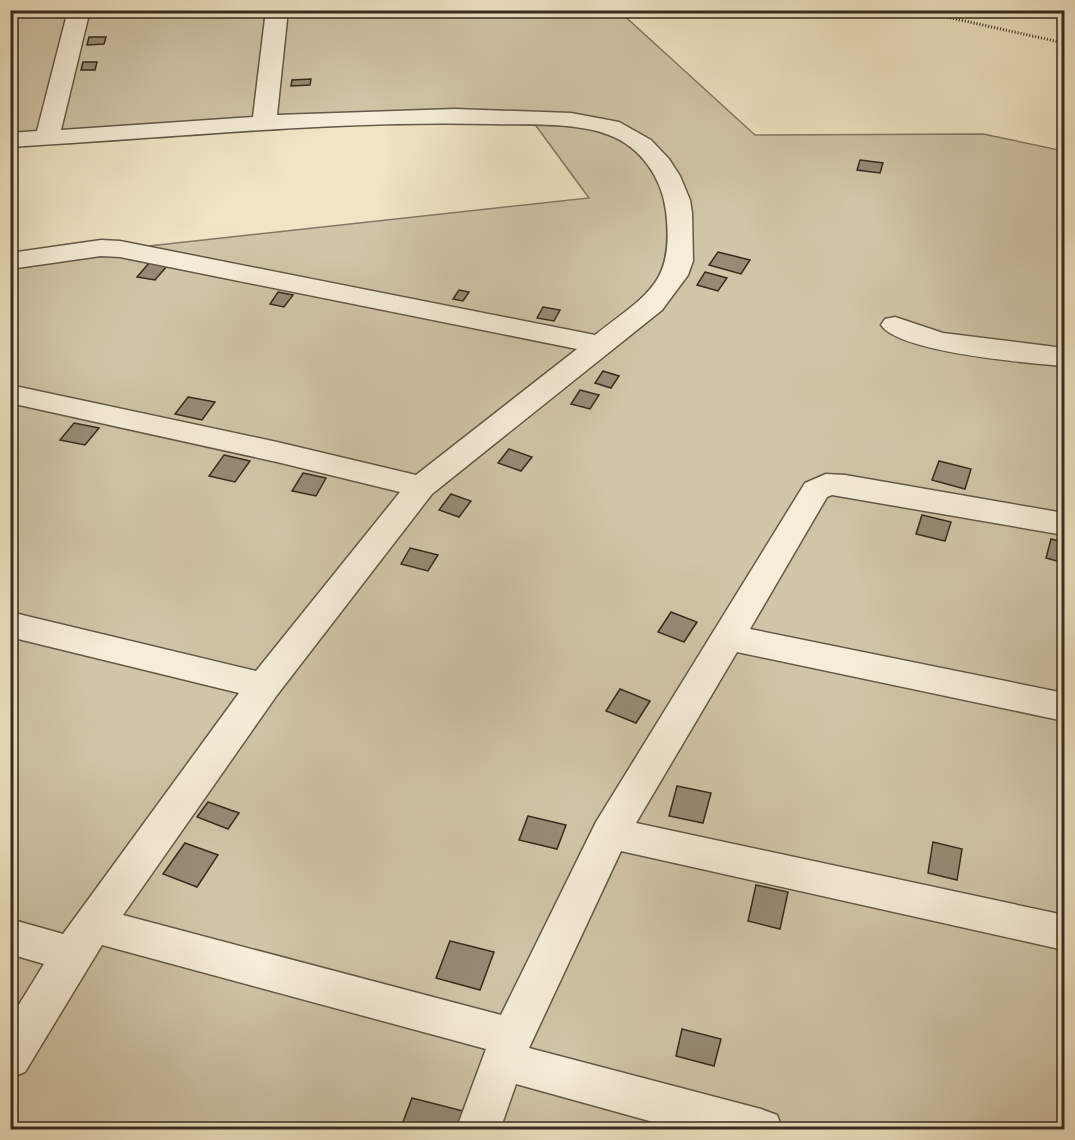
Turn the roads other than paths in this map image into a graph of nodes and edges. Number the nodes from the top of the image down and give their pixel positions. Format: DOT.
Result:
graph roads {
  1 [pos="79,10"];
  2 [pos="277,10"];
  3 [pos="264,123"];
  4 [pos="47,138"];
  5 [pos="10,140"];
  6 [pos="10,261"];
  7 [pos="894,325"];
  8 [pos="602,345"];
  9 [pos="1065,357"];
  10 [pos="10,394"];
  11 [pos="421,487"];
  12 [pos="1065,524"];
  13 [pos="10,624"];
  14 [pos="727,637"];
  15 [pos="264,686"];
  16 [pos="1065,707"];
  17 [pos="610,832"];
  18 [pos="1065,933"];
  19 [pos="10,936"];
  20 [pos="83,940"];
  21 [pos="508,1049"];
  22 [pos="10,1058"];
  23 [pos="478,1130"];
  24 [pos="761,1130"];
  1 -- 4 [label="lane"];
  2 -- 3 [label="lane"];
  3 -- 4 [label="lane"];
  3 -- 8 [label="lane"];
  4 -- 5 [label="lane"];
  6 -- 8 [label="lane"];
  7 -- 9 [label="lane"];
  8 -- 11 [label="lane"];
  10 -- 11 [label="lane"];
  11 -- 15 [label="lane"];
  12 -- 14 [label="lane"];
  13 -- 15 [label="lane"];
  14 -- 16 [label="lane"];
  14 -- 17 [label="lane"];
  15 -- 20 [label="lane"];
  17 -- 18 [label="lane"];
  17 -- 21 [label="lane"];
  19 -- 20 [label="lane"];
  20 -- 21 [label="lane"];
  20 -- 22 [label="lane"];
  21 -- 23 [label="lane"];
  21 -- 24 [label="lane"];
}
